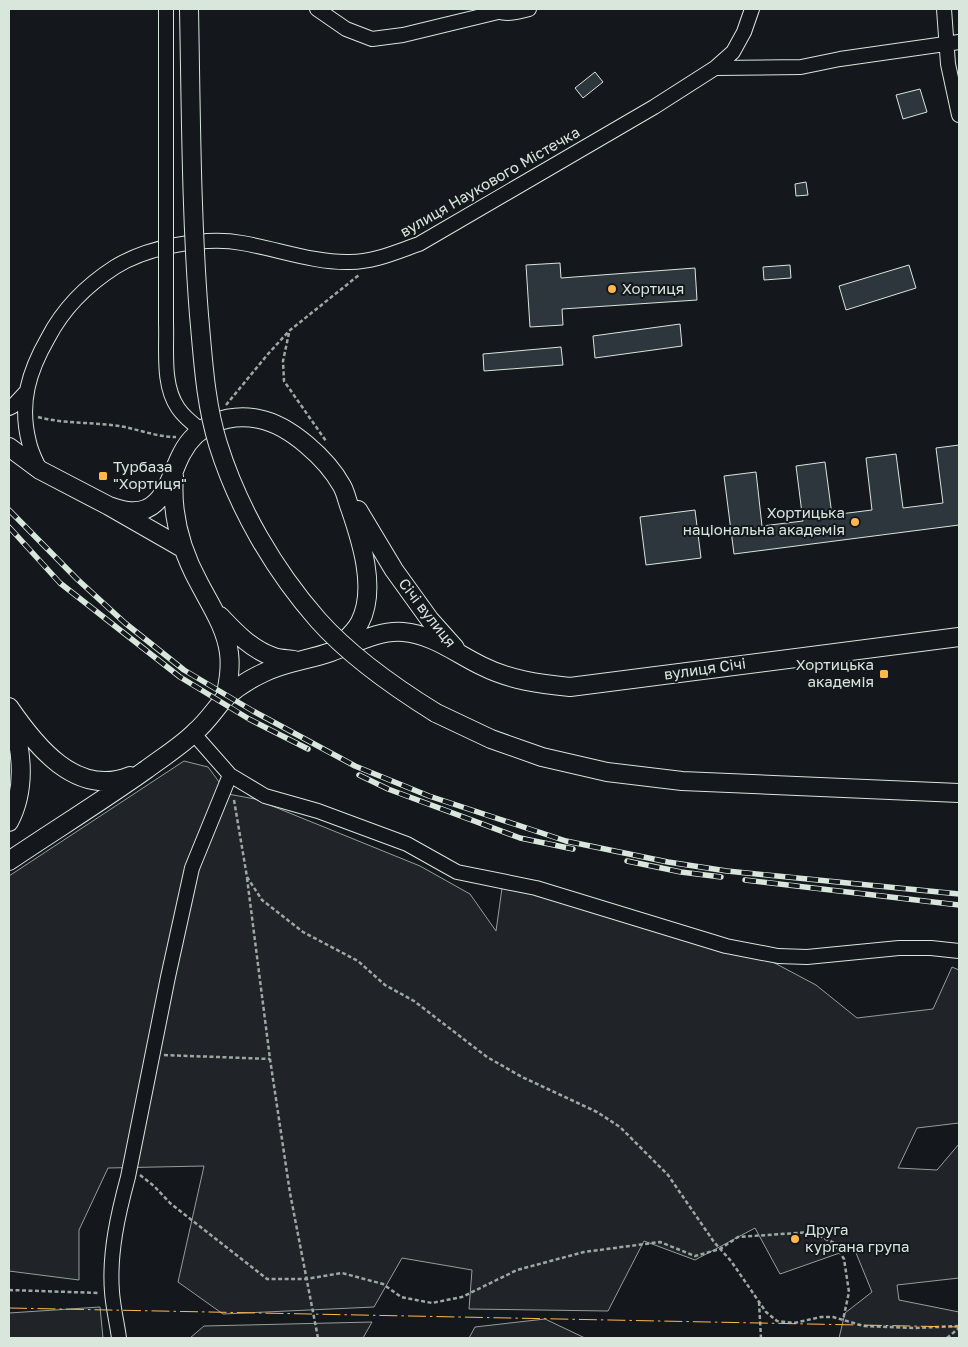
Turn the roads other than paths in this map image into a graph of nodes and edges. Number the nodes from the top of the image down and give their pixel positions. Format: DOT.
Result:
graph roads {
  1 [pos="166,9"];
  2 [pos="189,9"];
  3 [pos="317,9"];
  4 [pos="529,9"];
  5 [pos="752,9"];
  6 [pos="944,9"];
  7 [pos="495,10"];
  8 [pos="953,43"];
  9 [pos="715,68"];
  10 [pos="959,115"];
  11 [pos="26,392"];
  12 [pos="9,408"];
  13 [pos="201,431"];
  14 [pos="9,447"];
  15 [pos="40,470"];
  16 [pos="174,471"];
  17 [pos="342,487"];
  18 [pos="109,506"];
  19 [pos="184,549"];
  20 [pos="211,605"];
  21 [pos="959,637"];
  22 [pos="458,651"];
  23 [pos="332,652"];
  24 [pos="297,660"];
  25 [pos="225,699"];
  26 [pos="9,707"];
  27 [pos="194,734"];
  28 [pos="147,769"];
  29 [pos="230,775"];
  30 [pos="959,794"];
  31 [pos="9,822"];
  32 [pos="9,861"];
  33 [pos="959,951"];
  34 [pos="119,1338"];
  1 -- 13 [label="street, bridge"];
  2 -- 30 [label="main road, bridge"];
  3 -- 7 [label="street"];
  4 -- 7 [label="street"];
  5 -- 9 [label="street, вулиця Наукового Містечка"];
  6 -- 8 [label="street"];
  8 -- 9 [label="street"];
  8 -- 10 [label="street"];
  9 -- 11 [label="street, вулиця Наукового Містечка"];
  11 -- 12 [label="street"];
  11 -- 15 [label="street, вулиця Наукового Містечка"];
  13 -- 16 [label="main road"];
  13 -- 17 [label="main road"];
  14 -- 15 [label="main road"];
  15 -- 18 [label="main road"];
  16 -- 18 [label="main road"];
  16 -- 19 [label="main road"];
  17 -- 22 [label="main road, Січі вулиця"];
  17 -- 23 [label="main road"];
  18 -- 19 [label="main road"];
  19 -- 20 [label="main road"];
  20 -- 24 [label="main road"];
  20 -- 25 [label="main road"];
  21 -- 22 [label="main road, вулиця Січі"];
  22 -- 23 [label="main road, Січі вулиця"];
  23 -- 24 [label="main road, Січі вулиця"];
  24 -- 25 [label="main road"];
  25 -- 27 [label="main road"];
  26 -- 28 [label="main road"];
  26 -- 31 [label="main road"];
  27 -- 28 [label="main road"];
  27 -- 29 [label="street"];
  28 -- 32 [label="main road"];
  29 -- 33 [label="street"];
  29 -- 34 [label="street"];
}
